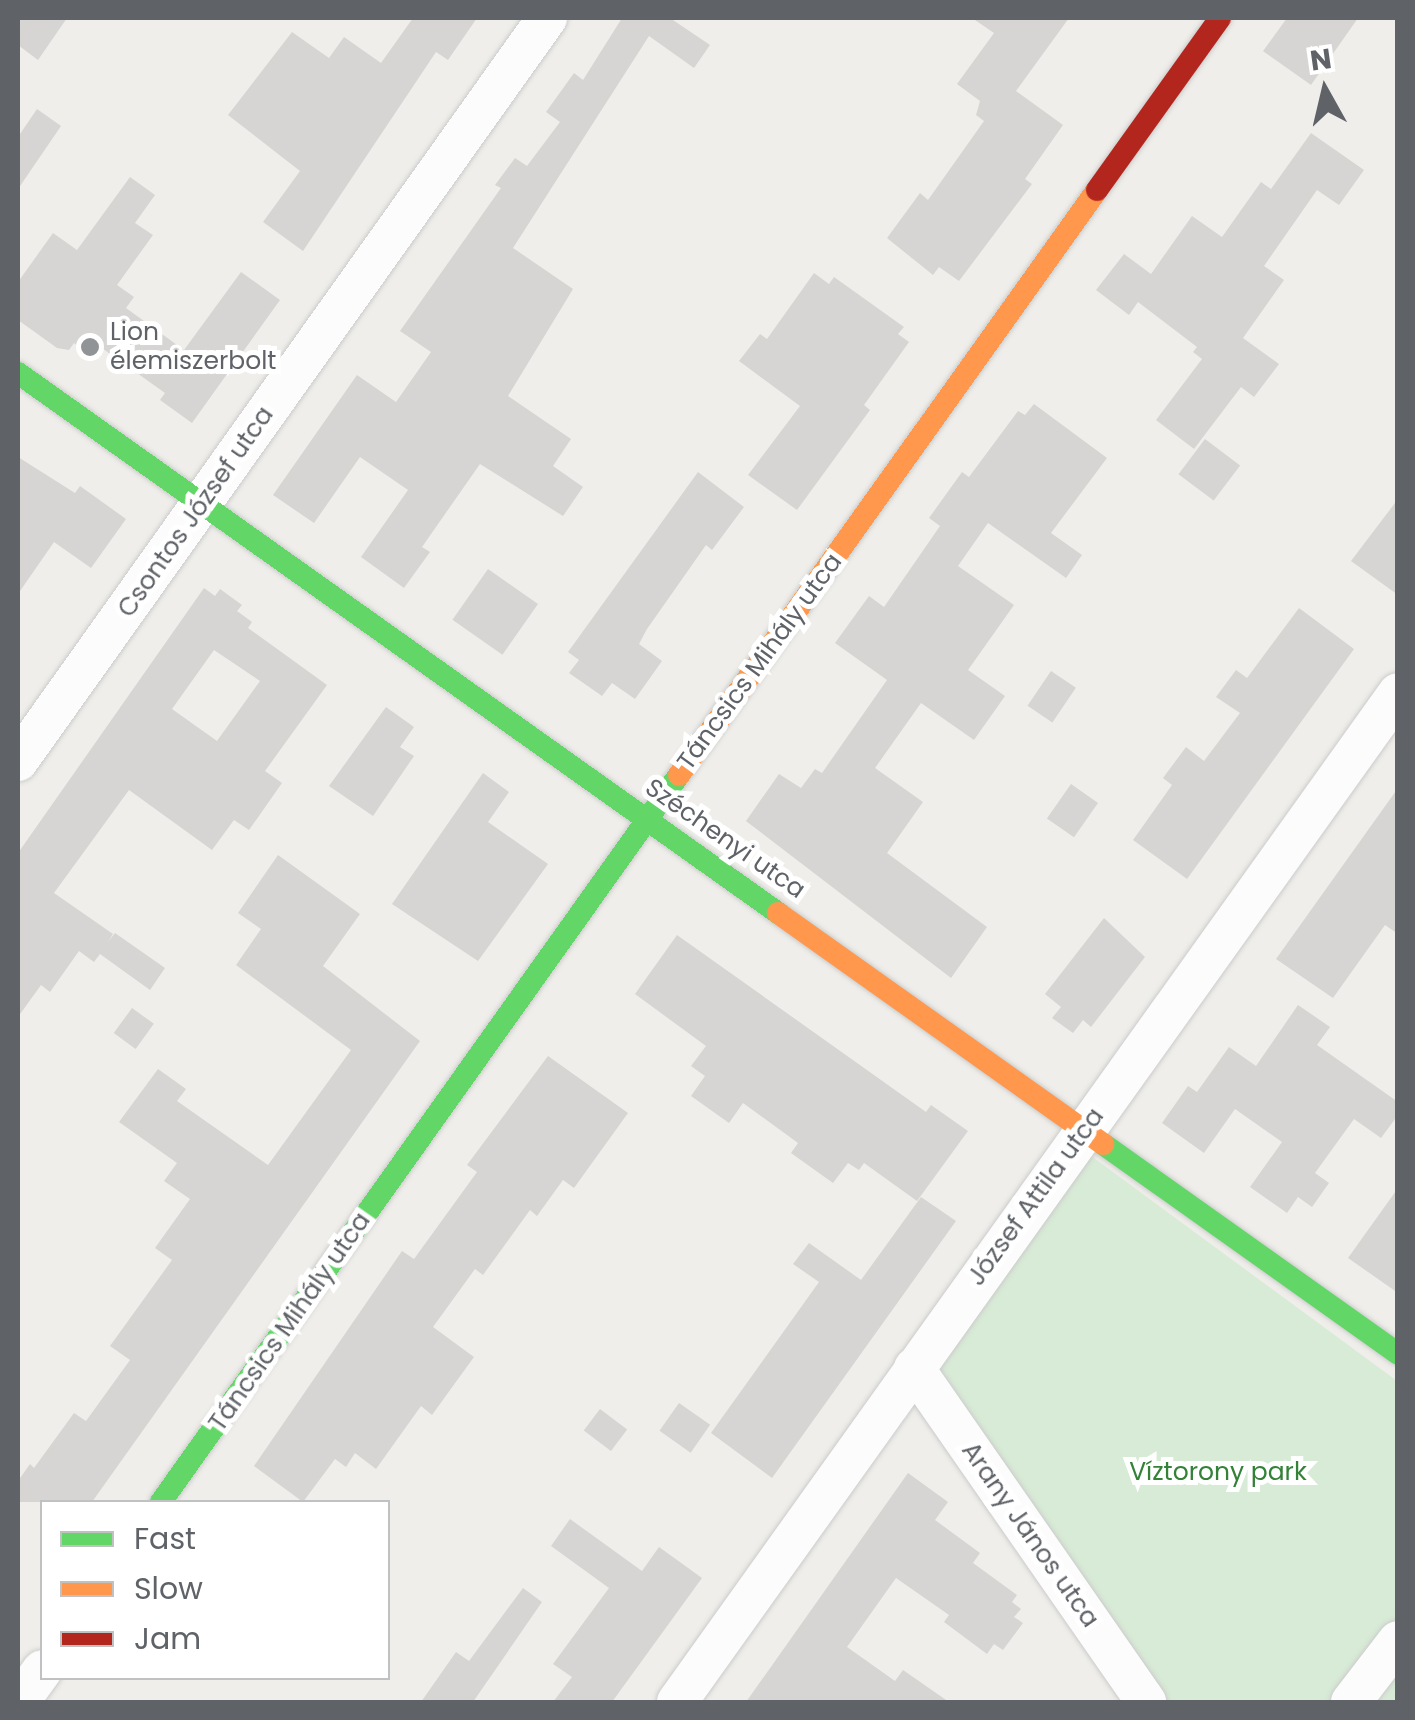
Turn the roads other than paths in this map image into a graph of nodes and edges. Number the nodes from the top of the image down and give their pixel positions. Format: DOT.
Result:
graph roads {
  1 [pos="547,18"];
  2 [pos="1220,18"];
  3 [pos="18,373"];
  4 [pos="202,503"];
  5 [pos="1398,692"];
  6 [pos="18,761"];
  7 [pos="648,818"];
  8 [pos="1084,1129"];
  9 [pos="1398,1354"];
  10 [pos="914,1368"];
  11 [pos="163,1500"];
  12 [pos="1398,1641"];
  13 [pos="40,1673"];
  14 [pos="19,1702"];
  15 [pos="677,1702"];
  16 [pos="1146,1702"];
  17 [pos="1351,1702"];
  1 -- 4 [label="street, Csontos József utca"];
  2 -- 7 [label="street, Táncsics Mihály utca"];
  3 -- 4 [label="street, Széchenyi utca"];
  4 -- 6 [label="street, Csontos József utca"];
  4 -- 7 [label="street, Széchenyi utca"];
  5 -- 8 [label="street, József Attila utca"];
  7 -- 8 [label="street, Széchenyi utca"];
  7 -- 11 [label="street, Táncsics Mihály utca"];
  8 -- 9 [label="street, Széchenyi utca"];
  8 -- 10 [label="street, József Attila utca"];
  10 -- 15 [label="street, József Attila utca"];
  10 -- 16 [label="street, Arany János utca"];
  12 -- 17 [label="street"];
  13 -- 14 [label="street"];
}
